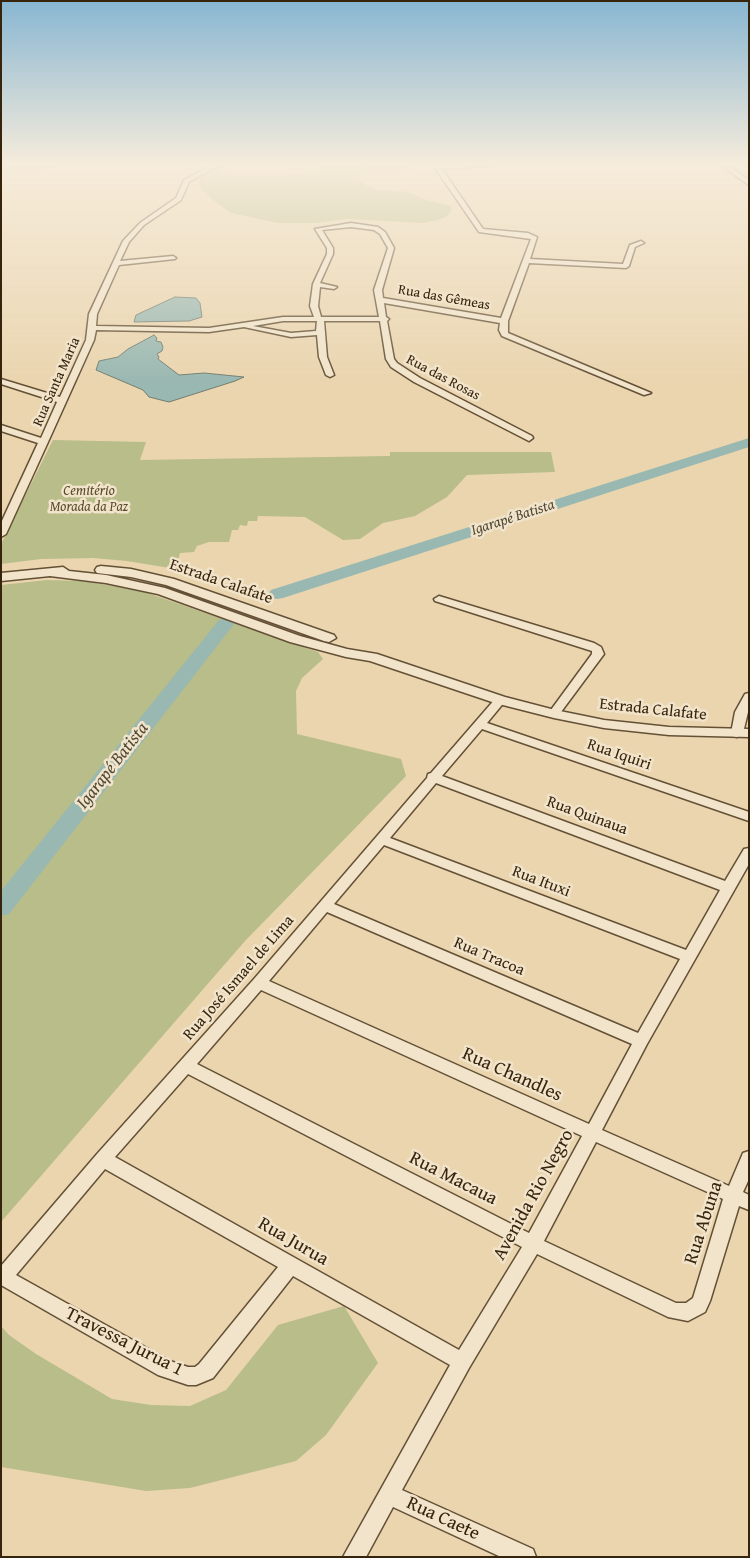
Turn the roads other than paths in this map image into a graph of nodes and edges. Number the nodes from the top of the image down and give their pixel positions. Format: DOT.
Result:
graph roads {
  1 [pos="129,238"];
  2 [pos="325,238"];
  3 [pos="385,238"];
  4 [pos="534,238"];
  5 [pos="641,243"];
  6 [pos="173,258"];
  7 [pos="527,261"];
  8 [pos="116,263"];
  9 [pos="316,284"];
  10 [pos="334,287"];
  11 [pos="380,300"];
  12 [pos="318,318"];
  13 [pos="385,319"];
  14 [pos="504,321"];
  15 [pos="243,326"];
  16 [pos="92,328"];
  17 [pos="320,333"];
  18 [pos="330,375"];
  19 [pos="1,381"];
  20 [pos="647,393"];
  21 [pos="62,401"];
  22 [pos="1,428"];
  23 [pos="529,438"];
  24 [pos="44,442"];
  25 [pos="1,534"];
  26 [pos="1,576"];
  27 [pos="439,599"];
  28 [pos="223,607"];
  29 [pos="372,657"];
  30 [pos="749,696"];
  31 [pos="500,700"];
  32 [pos="554,714"];
  33 [pos="479,724"];
  34 [pos="743,733"];
  35 [pos="432,777"];
  36 [pos="749,817"];
  37 [pos="381,839"];
  38 [pos="749,852"];
  39 [pos="739,879"];
  40 [pos="324,906"];
  41 [pos="690,957"];
  42 [pos="258,983"];
  43 [pos="641,1041"];
  44 [pos="186,1066"];
  45 [pos="591,1134"];
  46 [pos="749,1158"];
  47 [pos="103,1159"];
  48 [pos="732,1196"];
  49 [pos="749,1203"];
  50 [pos="533,1244"];
  51 [pos="291,1264"];
  52 [pos="3,1277"];
  53 [pos="701,1301"];
  54 [pos="462,1362"];
  55 [pos="389,1494"];
  56 [pos="354,1557"];
  57 [pos="525,1557"];
  1 -- 8 [label="street, Rua Santa Maria"];
  2 -- 9 [label="street, Rua das Rosas"];
  3 -- 11 [label="street, Rua das Rosas"];
  4 -- 7 [label="street"];
  5 -- 7 [label="street"];
  6 -- 8 [label="street"];
  7 -- 14 [label="street"];
  8 -- 16 [label="street, Rua Santa Maria"];
  9 -- 10 [label="street"];
  9 -- 12 [label="street"];
  11 -- 13 [label="street, Rua das Rosas"];
  11 -- 14 [label="street, Rua das Gêmeas"];
  12 -- 13 [label="street"];
  12 -- 15 [label="street"];
  12 -- 17 [label="street"];
  13 -- 23 [label="street, Rua das Rosas"];
  14 -- 20 [label="street"];
  15 -- 16 [label="street"];
  15 -- 17 [label="street"];
  16 -- 21 [label="street, Rua Santa Maria"];
  17 -- 18 [label="street"];
  19 -- 21 [label="street"];
  21 -- 24 [label="street, Rua Santa Maria"];
  22 -- 24 [label="street"];
  24 -- 25 [label="street, Rua Santa Maria"];
  26 -- 28 [label="street, Estrada Calafate"];
  27 -- 32 [label="street"];
  28 -- 29 [label="street, Estrada Calafate"];
  28 -- 29 [label="street, Estrada Calafate"];
  29 -- 31 [label="street, Estrada Calafate"];
  30 -- 34 [label="street"];
  31 -- 32 [label="street, Estrada Calafate"];
  31 -- 33 [label="street, Rua José Ismael de Lima"];
  32 -- 34 [label="street, Estrada Calafate"];
  33 -- 35 [label="street, Rua José Ismael de Lima"];
  33 -- 36 [label="street, Rua Iquiri"];
  35 -- 37 [label="street, Rua José Ismael de Lima"];
  35 -- 39 [label="street, Rua Quinaua"];
  37 -- 40 [label="street, Rua José Ismael de Lima"];
  37 -- 41 [label="street, Rua Ituxi"];
  38 -- 39 [label="street, Avenida Rio Negro"];
  39 -- 41 [label="street, Avenida Rio Negro"];
  40 -- 42 [label="street, Rua José Ismael de Lima"];
  40 -- 43 [label="street, Rua Tracoa"];
  41 -- 43 [label="street, Avenida Rio Negro"];
  42 -- 44 [label="street, Rua José Ismael de Lima"];
  42 -- 45 [label="street, Rua Chandles"];
  43 -- 45 [label="street, Avenida Rio Negro"];
  44 -- 47 [label="street, Rua José Ismael de Lima"];
  44 -- 50 [label="street, Rua Macaua"];
  45 -- 48 [label="street, Rua Chandles"];
  45 -- 50 [label="street, Avenida Rio Negro"];
  46 -- 48 [label="street, Rua Abuna"];
  47 -- 51 [label="street, Rua Jurua"];
  47 -- 52 [label="street, Rua José Ismael de Lima"];
  48 -- 49 [label="street, Rua Chandles"];
  48 -- 53 [label="street, Rua Abuna"];
  50 -- 53 [label="street, Rua Macaua"];
  50 -- 54 [label="street, Avenida Rio Negro"];
  51 -- 52 [label="street, Travessa Jurua 1"];
  51 -- 54 [label="street, Rua Jurua"];
  54 -- 55 [label="street, Avenida Rio Negro"];
  55 -- 56 [label="street, Avenida Rio Negro"];
  55 -- 57 [label="street, Rua Caete"];
}
